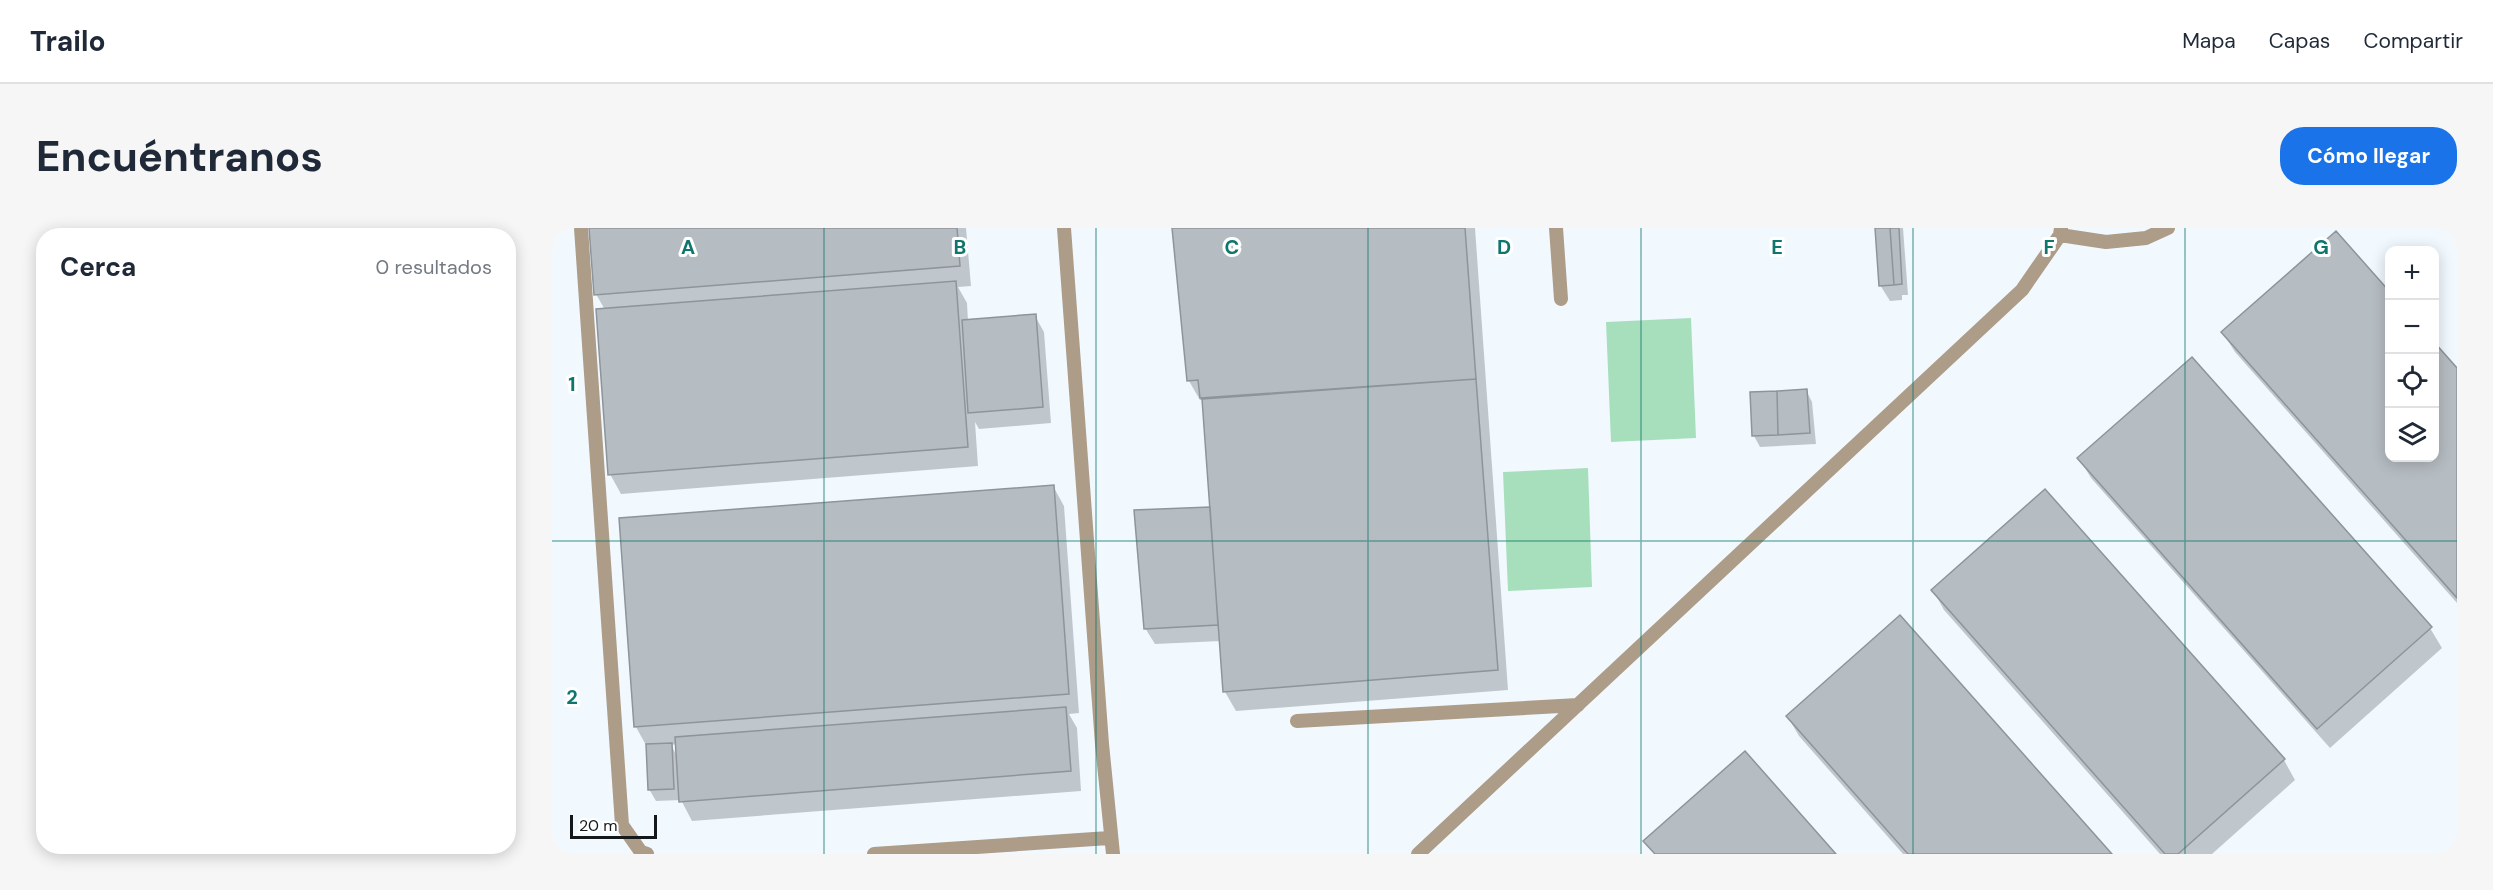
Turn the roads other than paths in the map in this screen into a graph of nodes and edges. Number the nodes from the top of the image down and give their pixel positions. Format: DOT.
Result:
graph roads {
  1 [pos="581,228"];
  2 [pos="1064,228"];
  3 [pos="1556,228"];
  4 [pos="2168,228"];
  5 [pos="2061,232"];
  6 [pos="1562,299"];
  7 [pos="1578,705"];
  8 [pos="1297,720"];
  9 [pos="1109,838"];
  10 [pos="647,854"];
  11 [pos="874,854"];
  12 [pos="1113,854"];
  13 [pos="1418,854"];
  1 -- 10 [label="lane"];
  2 -- 9 [label="lane"];
  3 -- 6 [label="lane"];
  4 -- 5 [label="lane"];
  5 -- 7 [label="lane"];
  7 -- 8 [label="lane"];
  7 -- 13 [label="lane"];
  9 -- 11 [label="lane"];
  9 -- 12 [label="lane"];
}
